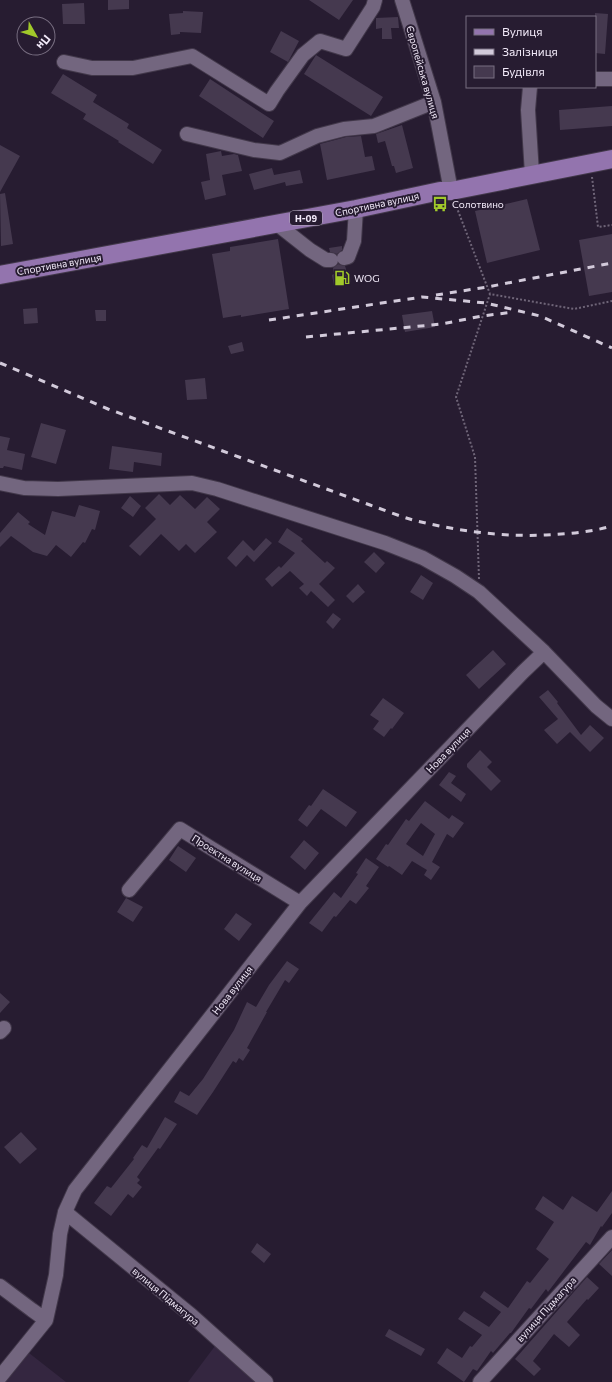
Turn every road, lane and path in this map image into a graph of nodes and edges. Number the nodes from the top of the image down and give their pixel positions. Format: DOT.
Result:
graph roads {
  1 [pos="375,0"];
  2 [pos="402,0"];
  3 [pos="64,62"];
  4 [pos="596,79"];
  5 [pos="612,79"];
  6 [pos="530,88"];
  7 [pos="434,102"];
  8 [pos="187,134"];
  9 [pos="612,159"];
  10 [pos="591,163"];
  11 [pos="532,174"];
  12 [pos="451,191"];
  13 [pos="356,209"];
  14 [pos="277,224"];
  15 [pos="612,225"];
  16 [pos="0,275"];
  17 [pos="490,294"];
  18 [pos="612,301"];
  19 [pos="0,483"];
  20 [pos="479,592"];
  21 [pos="544,652"];
  22 [pos="612,719"];
  23 [pos="129,890"];
  24 [pos="300,903"];
  25 [pos="65,1212"];
  26 [pos="612,1237"];
  27 [pos="0,1286"];
  28 [pos="46,1320"];
  29 [pos="0,1376"];
  30 [pos="266,1382"];
  31 [pos="480,1382"];
  1 -- 3 [label="street"];
  2 -- 7 [label="street, Європейська вулиця"];
  4 -- 5 [label="street"];
  6 -- 11 [label="street"];
  7 -- 8 [label="street"];
  7 -- 12 [label="street, Європейська вулиця"];
  9 -- 10 [label="main road, Спортивна вулиця / Н-09"];
  10 -- 11 [label="main road, Спортивна вулиця / Н-09"];
  10 -- 15 [label="path"];
  11 -- 12 [label="main road, Спортивна вулиця / Н-09"];
  12 -- 13 [label="main road, Спортивна вулиця / Н-09"];
  12 -- 17 [label="path"];
  13 -- 14 [label="main road, Спортивна вулиця / Н-09"];
  13 -- 14 [label="street"];
  14 -- 16 [label="main road, Спортивна вулиця / Н-09"];
  17 -- 18 [label="path"];
  17 -- 20 [label="path"];
  19 -- 20 [label="street"];
  20 -- 21 [label="street"];
  21 -- 22 [label="street"];
  21 -- 24 [label="street, Нова вулиця"];
  23 -- 24 [label="street, Проектна вулиця"];
  24 -- 25 [label="street, Нова вулиця"];
  25 -- 28 [label="street, Нова вулиця"];
  25 -- 30 [label="street, вулиця Підмагура"];
  26 -- 31 [label="street, вулиця Підмагура"];
  27 -- 28 [label="street"];
  28 -- 29 [label="street, Нова вулиця"];
}
